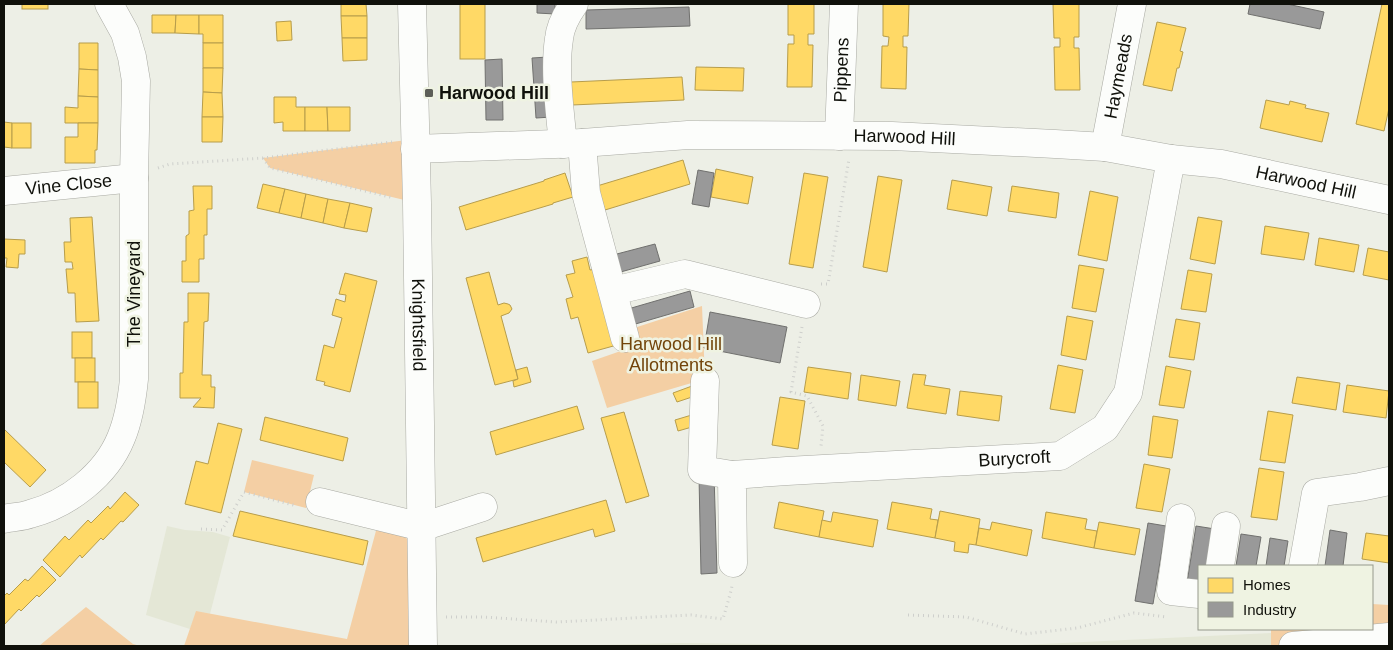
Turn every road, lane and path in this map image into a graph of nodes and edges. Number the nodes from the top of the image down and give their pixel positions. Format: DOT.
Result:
graph roads {
  1 [pos="109,4"];
  2 [pos="412,4"];
  3 [pos="574,4"];
  4 [pos="844,4"];
  5 [pos="1132,4"];
  6 [pos="839,136"];
  7 [pos="572,143"];
  8 [pos="415,144"];
  9 [pos="1105,147"];
  10 [pos="264,158"];
  11 [pos="1171,159"];
  12 [pos="134,178"];
  13 [pos="4,191"];
  14 [pos="1389,200"];
  15 [pos="417,203"];
  16 [pos="613,291"];
  17 [pos="806,304"];
  18 [pos="625,338"];
  19 [pos="704,381"];
  20 [pos="732,475"];
  21 [pos="1389,480"];
  22 [pos="320,502"];
  23 [pos="483,507"];
  24 [pos="1181,518"];
  25 [pos="4,519"];
  26 [pos="1226,526"];
  27 [pos="422,527"];
  28 [pos="201,529"];
  29 [pos="733,562"];
  30 [pos="1220,565"];
  31 [pos="1303,565"];
  32 [pos="1198,594"];
  33 [pos="908,615"];
  34 [pos="423,617"];
  35 [pos="1171,618"];
  36 [pos="1389,637"];
  37 [pos="423,646"];
  38 [pos="1293,646"];
  1 -- 12 [label="street, The Vineyard"];
  2 -- 8 [label="street, Knightsfield"];
  3 -- 7 [label="street"];
  4 -- 6 [label="street, Pippens"];
  5 -- 9 [label="street, Haymeads"];
  6 -- 7 [label="street, Harwood Hill"];
  6 -- 9 [label="street, Harwood Hill"];
  7 -- 8 [label="street, Harwood Hill"];
  7 -- 16 [label="street"];
  8 -- 10 [label="path"];
  8 -- 15 [label="street, Knightsfield"];
  9 -- 11 [label="street, Harwood Hill"];
  10 -- 12 [label="path"];
  10 -- 15 [label="path"];
  11 -- 14 [label="street, Harwood Hill"];
  11 -- 20 [label="street, Burycroft"];
  12 -- 13 [label="street, Vine Close"];
  12 -- 25 [label="street, The Vineyard"];
  15 -- 27 [label="street, Knightsfield"];
  16 -- 17 [label="street"];
  16 -- 18 [label="street"];
  19 -- 20 [label="street, Burycroft"];
  20 -- 29 [label="street"];
  21 -- 31 [label="street"];
  22 -- 27 [label="street"];
  22 -- 28 [label="path"];
  23 -- 27 [label="street"];
  24 -- 32 [label="street"];
  26 -- 30 [label="street"];
  27 -- 34 [label="street, Knightsfield"];
  29 -- 34 [label="path"];
  33 -- 35 [label="path"];
  34 -- 37 [label="street, Knightsfield"];
  36 -- 38 [label="street"];
}
